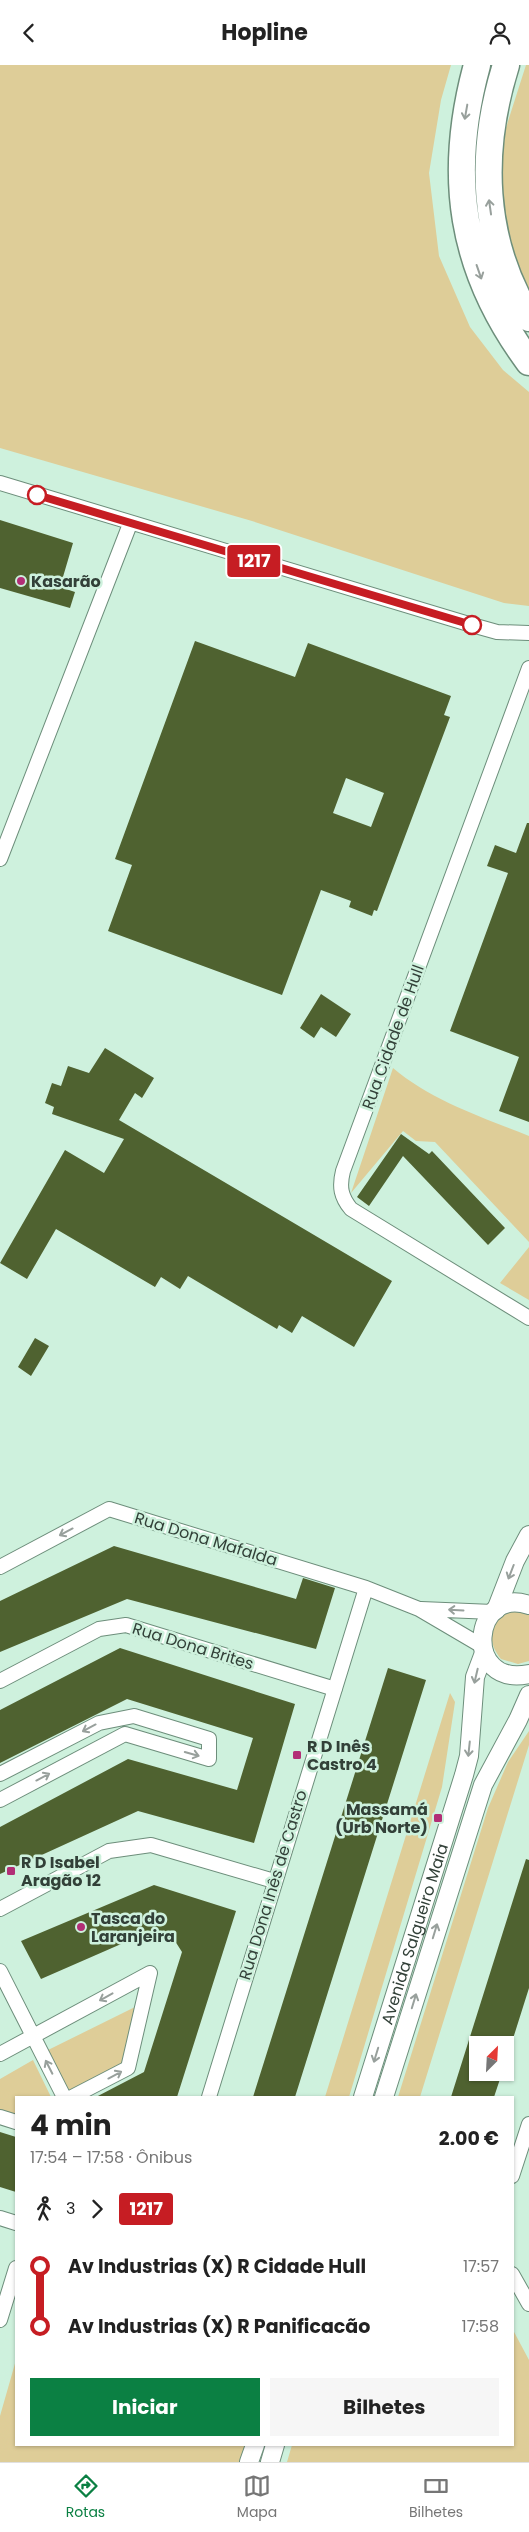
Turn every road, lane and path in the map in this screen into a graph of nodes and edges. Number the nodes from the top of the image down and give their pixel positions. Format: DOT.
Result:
graph roads {
  1 [pos="477,65"];
  2 [pos="506,65"];
  3 [pos="529,318"];
  4 [pos="529,362"];
  5 [pos="0,483"];
  6 [pos="130,524"];
  7 [pos="529,633"];
  8 [pos="529,668"];
  9 [pos="0,859"];
  10 [pos="529,1318"];
  11 [pos="529,1535"];
  12 [pos="0,1567"];
  13 [pos="366,1588"];
  14 [pos="529,1605"];
  15 [pos="419,1609"];
  16 [pos="494,1611"];
  17 [pos="483,1649"];
  18 [pos="529,1674"];
  19 [pos="0,1681"];
  20 [pos="335,1689"];
  21 [pos="529,1695"];
  22 [pos="0,1774"];
  23 [pos="0,1800"];
  24 [pos="274,1881"];
  25 [pos="0,1909"];
  26 [pos="0,1971"];
  27 [pos="33,2037"];
  28 [pos="0,2054"];
  29 [pos="63,2096"];
  30 [pos="74,2096"];
  31 [pos="209,2096"];
  32 [pos="363,2096"];
  33 [pos="384,2096"];
  34 [pos="0,2117"];
  35 [pos="15,2122"];
  36 [pos="529,2124"];
  37 [pos="514,2170"];
  38 [pos="0,2218"];
  39 [pos="15,2223"];
  40 [pos="15,2270"];
  41 [pos="514,2278"];
  42 [pos="529,2304"];
  43 [pos="0,2320"];
  44 [pos="255,2446"];
  45 [pos="275,2446"];
  46 [pos="249,2462"];
  47 [pos="270,2462"];
  1 -- 4 [label="highway, one-way"];
  3 -- 2 [label="highway, one-way"];
  5 -- 6 [label="street"];
  6 -- 7 [label="street"];
  6 -- 9 [label="street"];
  8 -- 10 [label="street, Rua Cidade de Hull"];
  11 -- 16 [label="street, Avenida Salgueiro Maia, one-way"];
  13 -- 12 [label="street, Rua Dona Mafalda, one-way"];
  13 -- 15 [label="street, Rua Dona Mafalda"];
  13 -- 20 [label="street, Rua Dona Inês de Castro"];
  14 -- 16 [label="street"];
  16 -- 15 [label="street, Rua Dona Mafalda, one-way"];
  15 -- 17 [label="street, Rua Dona Mafalda"];
  16 -- 17 [label="street, Avenida Salgueiro Maia"];
  17 -- 18 [label="street"];
  17 -- 32 [label="street, Avenida Salgueiro Maia, one-way"];
  19 -- 20 [label="street, Rua Dona Brites"];
  20 -- 24 [label="street, Rua Dona Inês de Castro"];
  33 -- 21 [label="street, Avenida Salgueiro Maia, one-way"];
  23 -- 22 [label="street, one-way"];
  24 -- 25 [label="street"];
  24 -- 31 [label="street, Rua Dona Inês de Castro"];
  26 -- 27 [label="street"];
  27 -- 28 [label="street"];
  29 -- 27 [label="street, one-way"];
  30 -- 27 [label="street, one-way"];
  34 -- 35 [label="street"];
  36 -- 37 [label="street"];
  38 -- 39 [label="street"];
  40 -- 43 [label="street"];
  41 -- 42 [label="street"];
  44 -- 46 [label="street"];
  45 -- 47 [label="street"];
}
